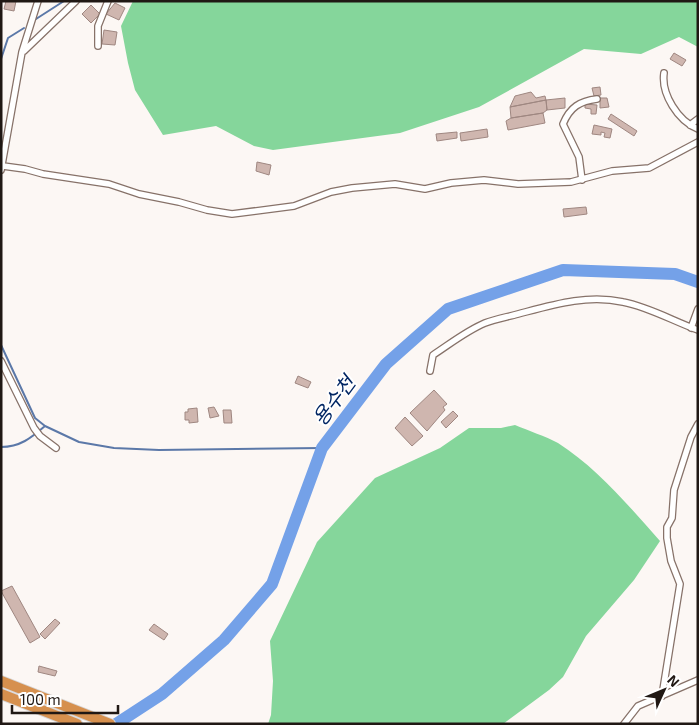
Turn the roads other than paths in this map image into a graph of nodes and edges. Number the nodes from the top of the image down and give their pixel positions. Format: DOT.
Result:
graph roads {
  1 [pos="38,1"];
  2 [pos="76,1"];
  3 [pos="108,1"];
  4 [pos="98,46"];
  5 [pos="22,52"];
  6 [pos="664,73"];
  7 [pos="597,99"];
  8 [pos="698,119"];
  9 [pos="690,125"];
  10 [pos="698,129"];
  11 [pos="698,142"];
  12 [pos="2,168"];
  13 [pos="582,180"];
  14 [pos="698,308"];
  15 [pos="695,329"];
  16 [pos="1,361"];
  17 [pos="430,371"];
  18 [pos="698,424"];
  19 [pos="56,448"];
  20 [pos="1,680"];
  21 [pos="698,680"];
  22 [pos="1,694"];
  23 [pos="662,696"];
  24 [pos="77,724"];
  25 [pos="110,724"];
  26 [pos="624,724"];
  1 -- 5 [label="street"];
  2 -- 5 [label="street"];
  3 -- 4 [label="street"];
  5 -- 12 [label="street"];
  6 -- 9 [label="street"];
  7 -- 13 [label="street"];
  8 -- 9 [label="street"];
  9 -- 10 [label="street"];
  11 -- 13 [label="street"];
  12 -- 13 [label="street"];
  14 -- 15 [label="street"];
  15 -- 17 [label="street"];
  16 -- 19 [label="street"];
  18 -- 23 [label="street"];
  20 -- 25 [label="highway"];
  21 -- 23 [label="street"];
  22 -- 24 [label="highway"];
  23 -- 26 [label="street"];
}
